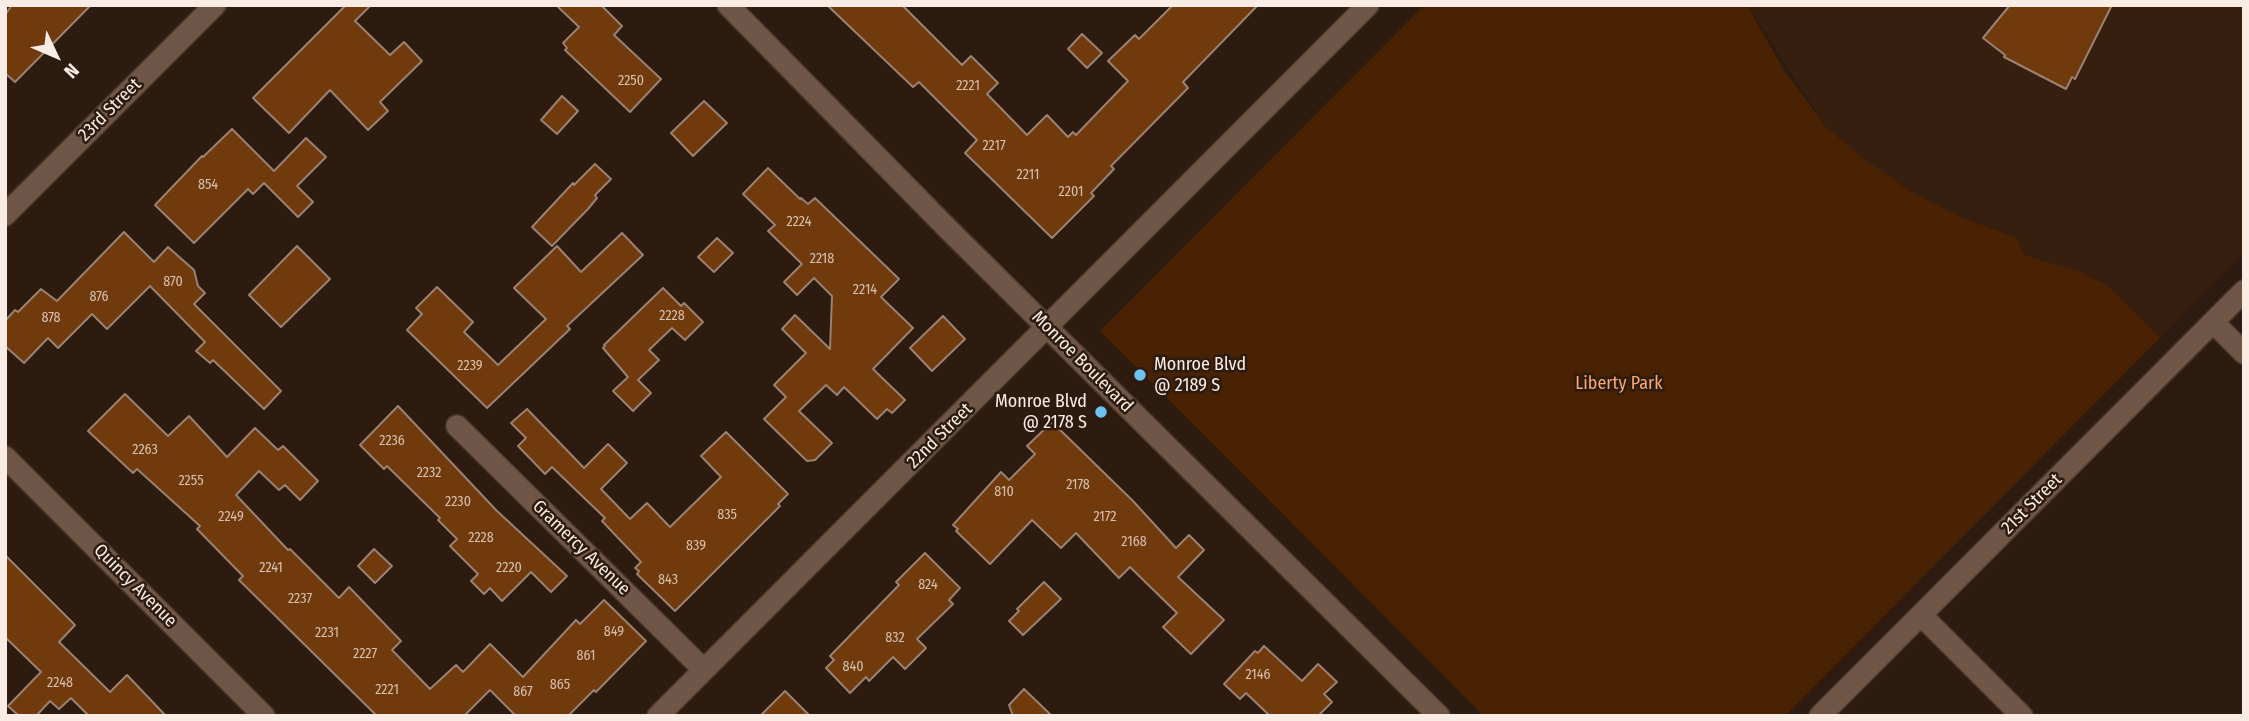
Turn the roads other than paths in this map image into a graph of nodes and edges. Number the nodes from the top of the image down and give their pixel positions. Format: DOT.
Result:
graph roads {
  1 [pos="215,5"];
  2 [pos="729,5"];
  3 [pos="1368,5"];
  4 [pos="5,215"];
  5 [pos="2244,291"];
  6 [pos="2213,322"];
  7 [pos="1048,328"];
  8 [pos="2244,353"];
  9 [pos="457,426"];
  10 [pos="5,457"];
  11 [pos="1921,615"];
  12 [pos="704,670"];
  13 [pos="264,716"];
  14 [pos="658,716"];
  15 [pos="1439,716"];
  16 [pos="1820,716"];
  17 [pos="2022,716"];
  1 -- 4 [label="street, 23rd Street"];
  2 -- 7 [label="street, Monroe Boulevard"];
  3 -- 7 [label="street, 22nd Street"];
  5 -- 6 [label="street, 21st Street"];
  6 -- 8 [label="street"];
  6 -- 11 [label="street, 21st Street"];
  7 -- 12 [label="street, 22nd Street"];
  7 -- 15 [label="street, Monroe Boulevard"];
  9 -- 12 [label="street, Gramercy Avenue"];
  10 -- 13 [label="street, Quincy Avenue"];
  11 -- 16 [label="street, 21st Street"];
  11 -- 17 [label="street"];
  12 -- 14 [label="street, 22nd Street"];
}
